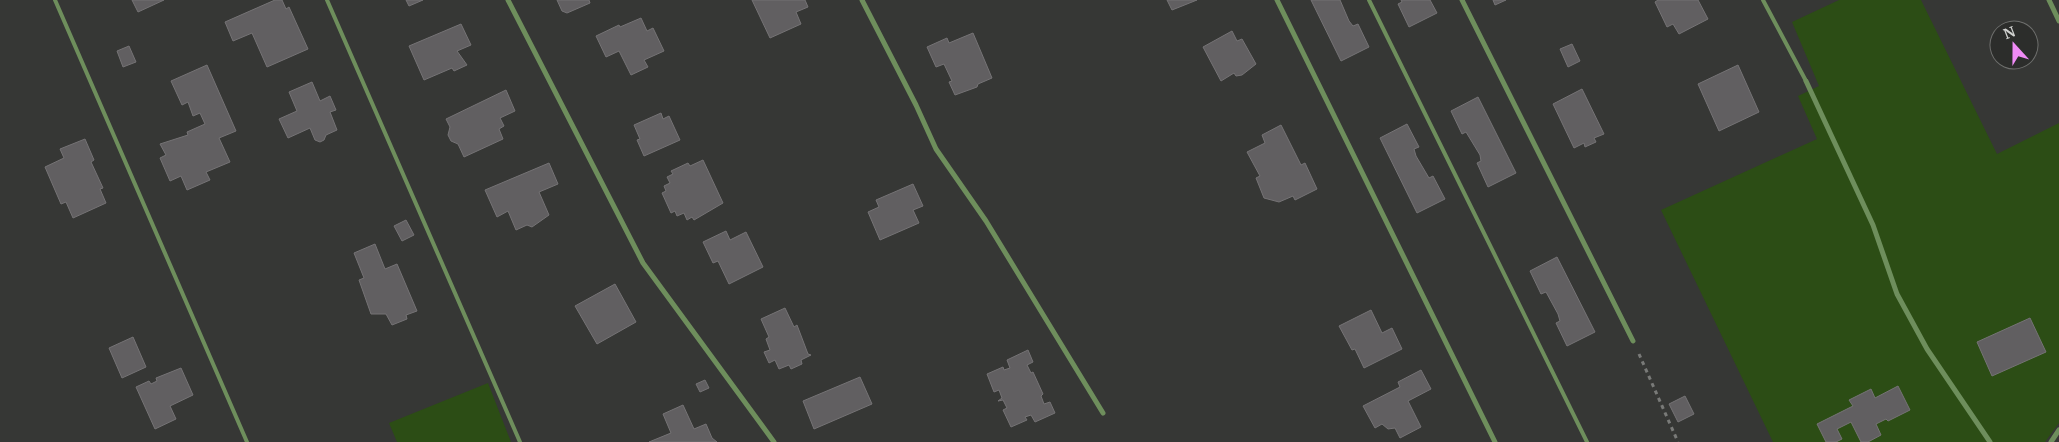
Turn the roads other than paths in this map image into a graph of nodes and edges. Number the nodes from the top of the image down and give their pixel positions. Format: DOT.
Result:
graph roads {
  1 [pos="55,0"];
  2 [pos="327,0"];
  3 [pos="508,0"];
  4 [pos="862,0"];
  5 [pos="1277,0"];
  6 [pos="1369,0"];
  7 [pos="1462,0"];
  8 [pos="1763,0"];
  9 [pos="2049,0"];
  10 [pos="2059,21"];
  11 [pos="1806,81"];
  12 [pos="1633,341"];
  13 [pos="1103,413"];
  14 [pos="2059,430"];
  15 [pos="247,442"];
  16 [pos="520,442"];
  17 [pos="774,442"];
  18 [pos="1495,442"];
  19 [pos="1587,442"];
  20 [pos="1990,442"];
  21 [pos="2051,442"];
  1 -- 15 [label="lane"];
  2 -- 16 [label="lane"];
  3 -- 17 [label="street"];
  4 -- 13 [label="street"];
  5 -- 18 [label="street"];
  6 -- 19 [label="lane"];
  7 -- 12 [label="street"];
  8 -- 11 [label="lane"];
  9 -- 10 [label="street"];
  11 -- 20 [label="street"];
  14 -- 21 [label="street"];
}
